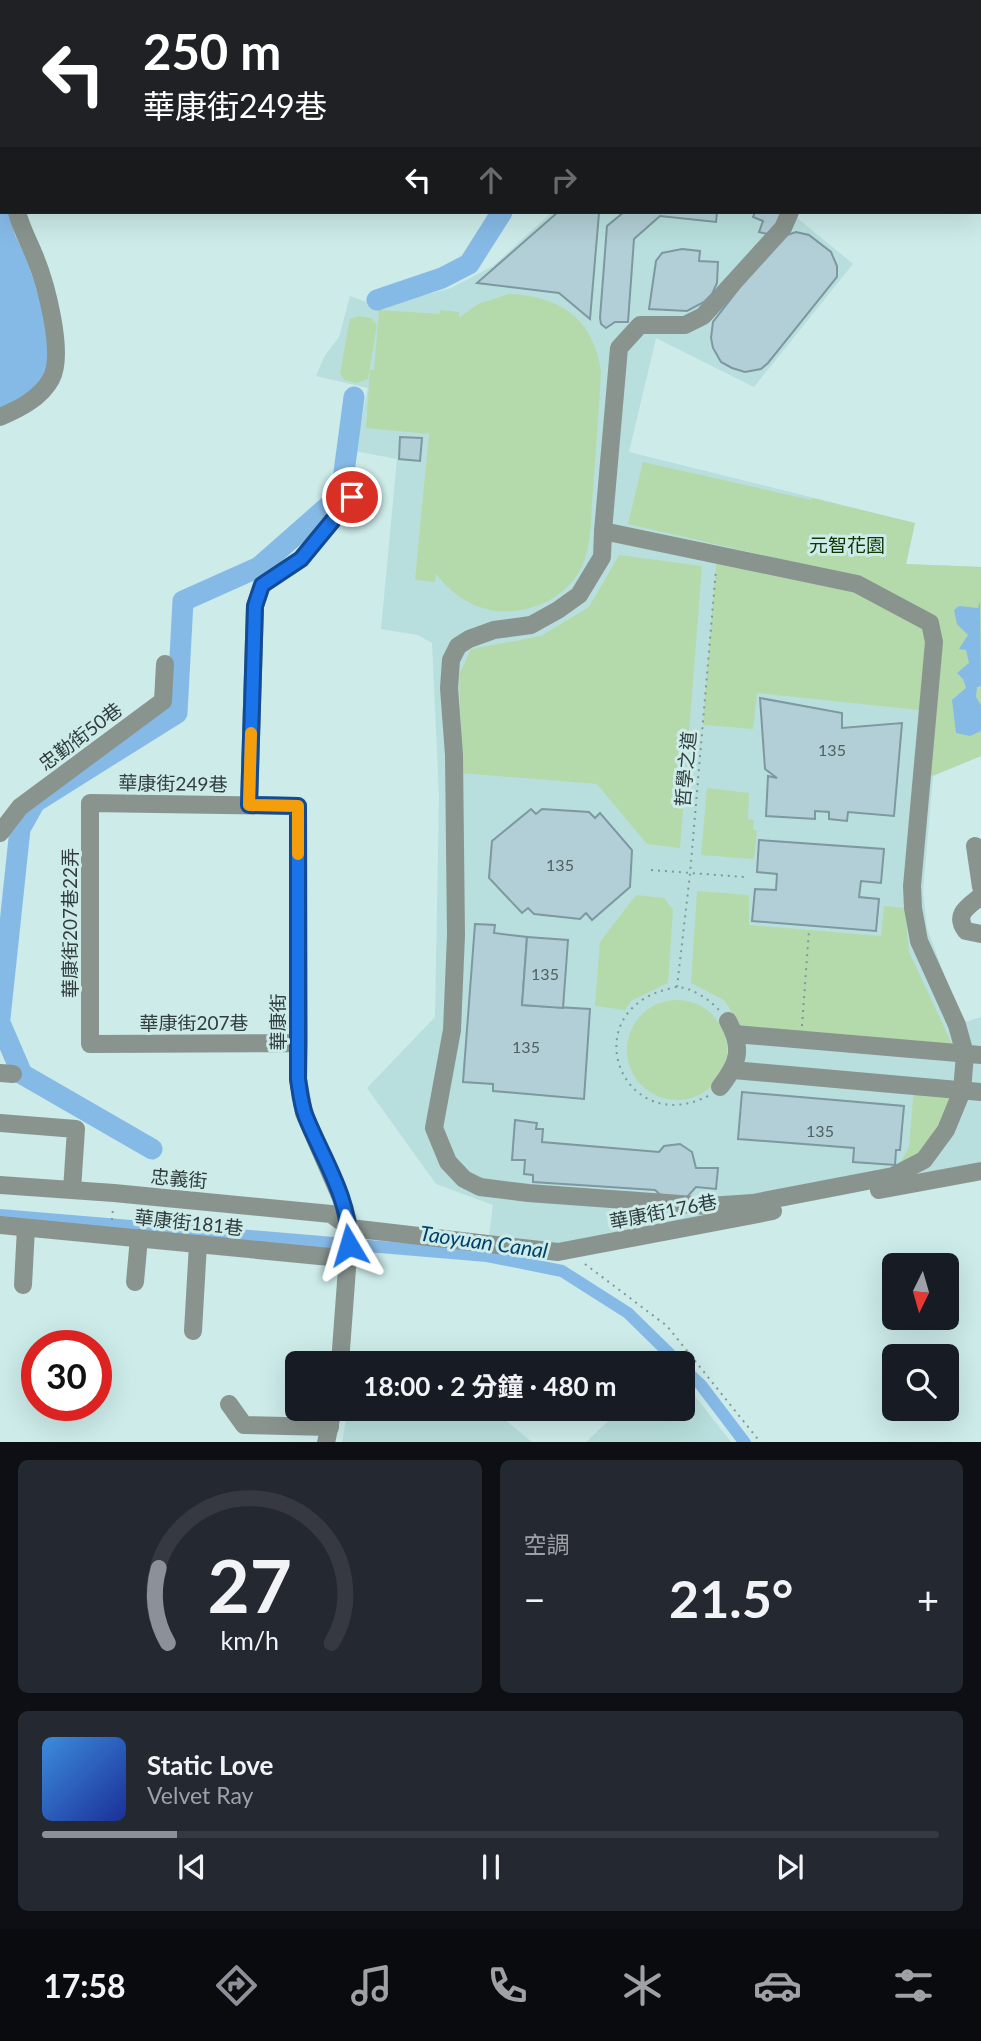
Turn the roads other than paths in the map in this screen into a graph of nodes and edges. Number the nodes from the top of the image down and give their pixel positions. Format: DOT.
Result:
graph roads {
  1 [pos="18,214"];
  2 [pos="789,214"];
  3 [pos="0,417"];
  4 [pos="352,497"];
  5 [pos="603,531"];
  6 [pos="165,664"];
  7 [pos="90,803"];
  8 [pos="249,805"];
  9 [pos="298,806"];
  10 [pos="0,834"];
  11 [pos="975,846"];
  12 [pos="981,887"];
  13 [pos="981,896"];
  14 [pos="981,934"];
  15 [pos="299,1043"];
  16 [pos="90,1044"];
  17 [pos="973,1055"];
  18 [pos="733,1070"];
  19 [pos="720,1087"];
  20 [pos="962,1091"];
  21 [pos="981,1092"];
  22 [pos="0,1123"];
  23 [pos="981,1171"];
  24 [pos="0,1185"];
  25 [pos="72,1190"];
  26 [pos="0,1225"];
  27 [pos="26,1227"];
  28 [pos="350,1228"];
  29 [pos="139,1238"];
  30 [pos="198,1244"];
  31 [pos="347,1262"];
  32 [pos="135,1282"];
  33 [pos="23,1285"];
  34 [pos="193,1331"];
  35 [pos="341,1351"];
  36 [pos="229,1404"];
  37 [pos="329,1426"];
  1 -- 3 [label="street"];
  2 -- 5 [label="street"];
  4 -- 8 [label="street"];
  5 -- 17 [label="street"];
  5 -- 20 [label="street"];
  6 -- 10 [label="street, 忠勤街50巷"];
  7 -- 8 [label="street, 華康街249巷"];
  7 -- 16 [label="street, 華康街207巷22弄"];
  8 -- 9 [label="street, 華康街249巷"];
  9 -- 15 [label="street, 華康街"];
  11 -- 12 [label="street"];
  13 -- 14 [label="street"];
  15 -- 16 [label="street, 華康街207巷"];
  15 -- 28 [label="street, 華康街"];
  17 -- 18 [label="street"];
  17 -- 20 [label="street"];
  18 -- 19 [label="street"];
  18 -- 20 [label="street"];
  20 -- 21 [label="street"];
  22 -- 25 [label="street"];
  23 -- 28 [label="street, 華康街176巷"];
  24 -- 25 [label="street, 忠義街"];
  25 -- 28 [label="street, 忠義街"];
  26 -- 27 [label="street, 華康街181巷"];
  27 -- 29 [label="street, 華康街181巷"];
  27 -- 33 [label="street"];
  28 -- 31 [label="street"];
  29 -- 30 [label="street, 華康街181巷"];
  29 -- 32 [label="street"];
  30 -- 31 [label="street, 華康街181巷"];
  30 -- 34 [label="street"];
  31 -- 35 [label="street"];
  36 -- 37 [label="street"];
}
